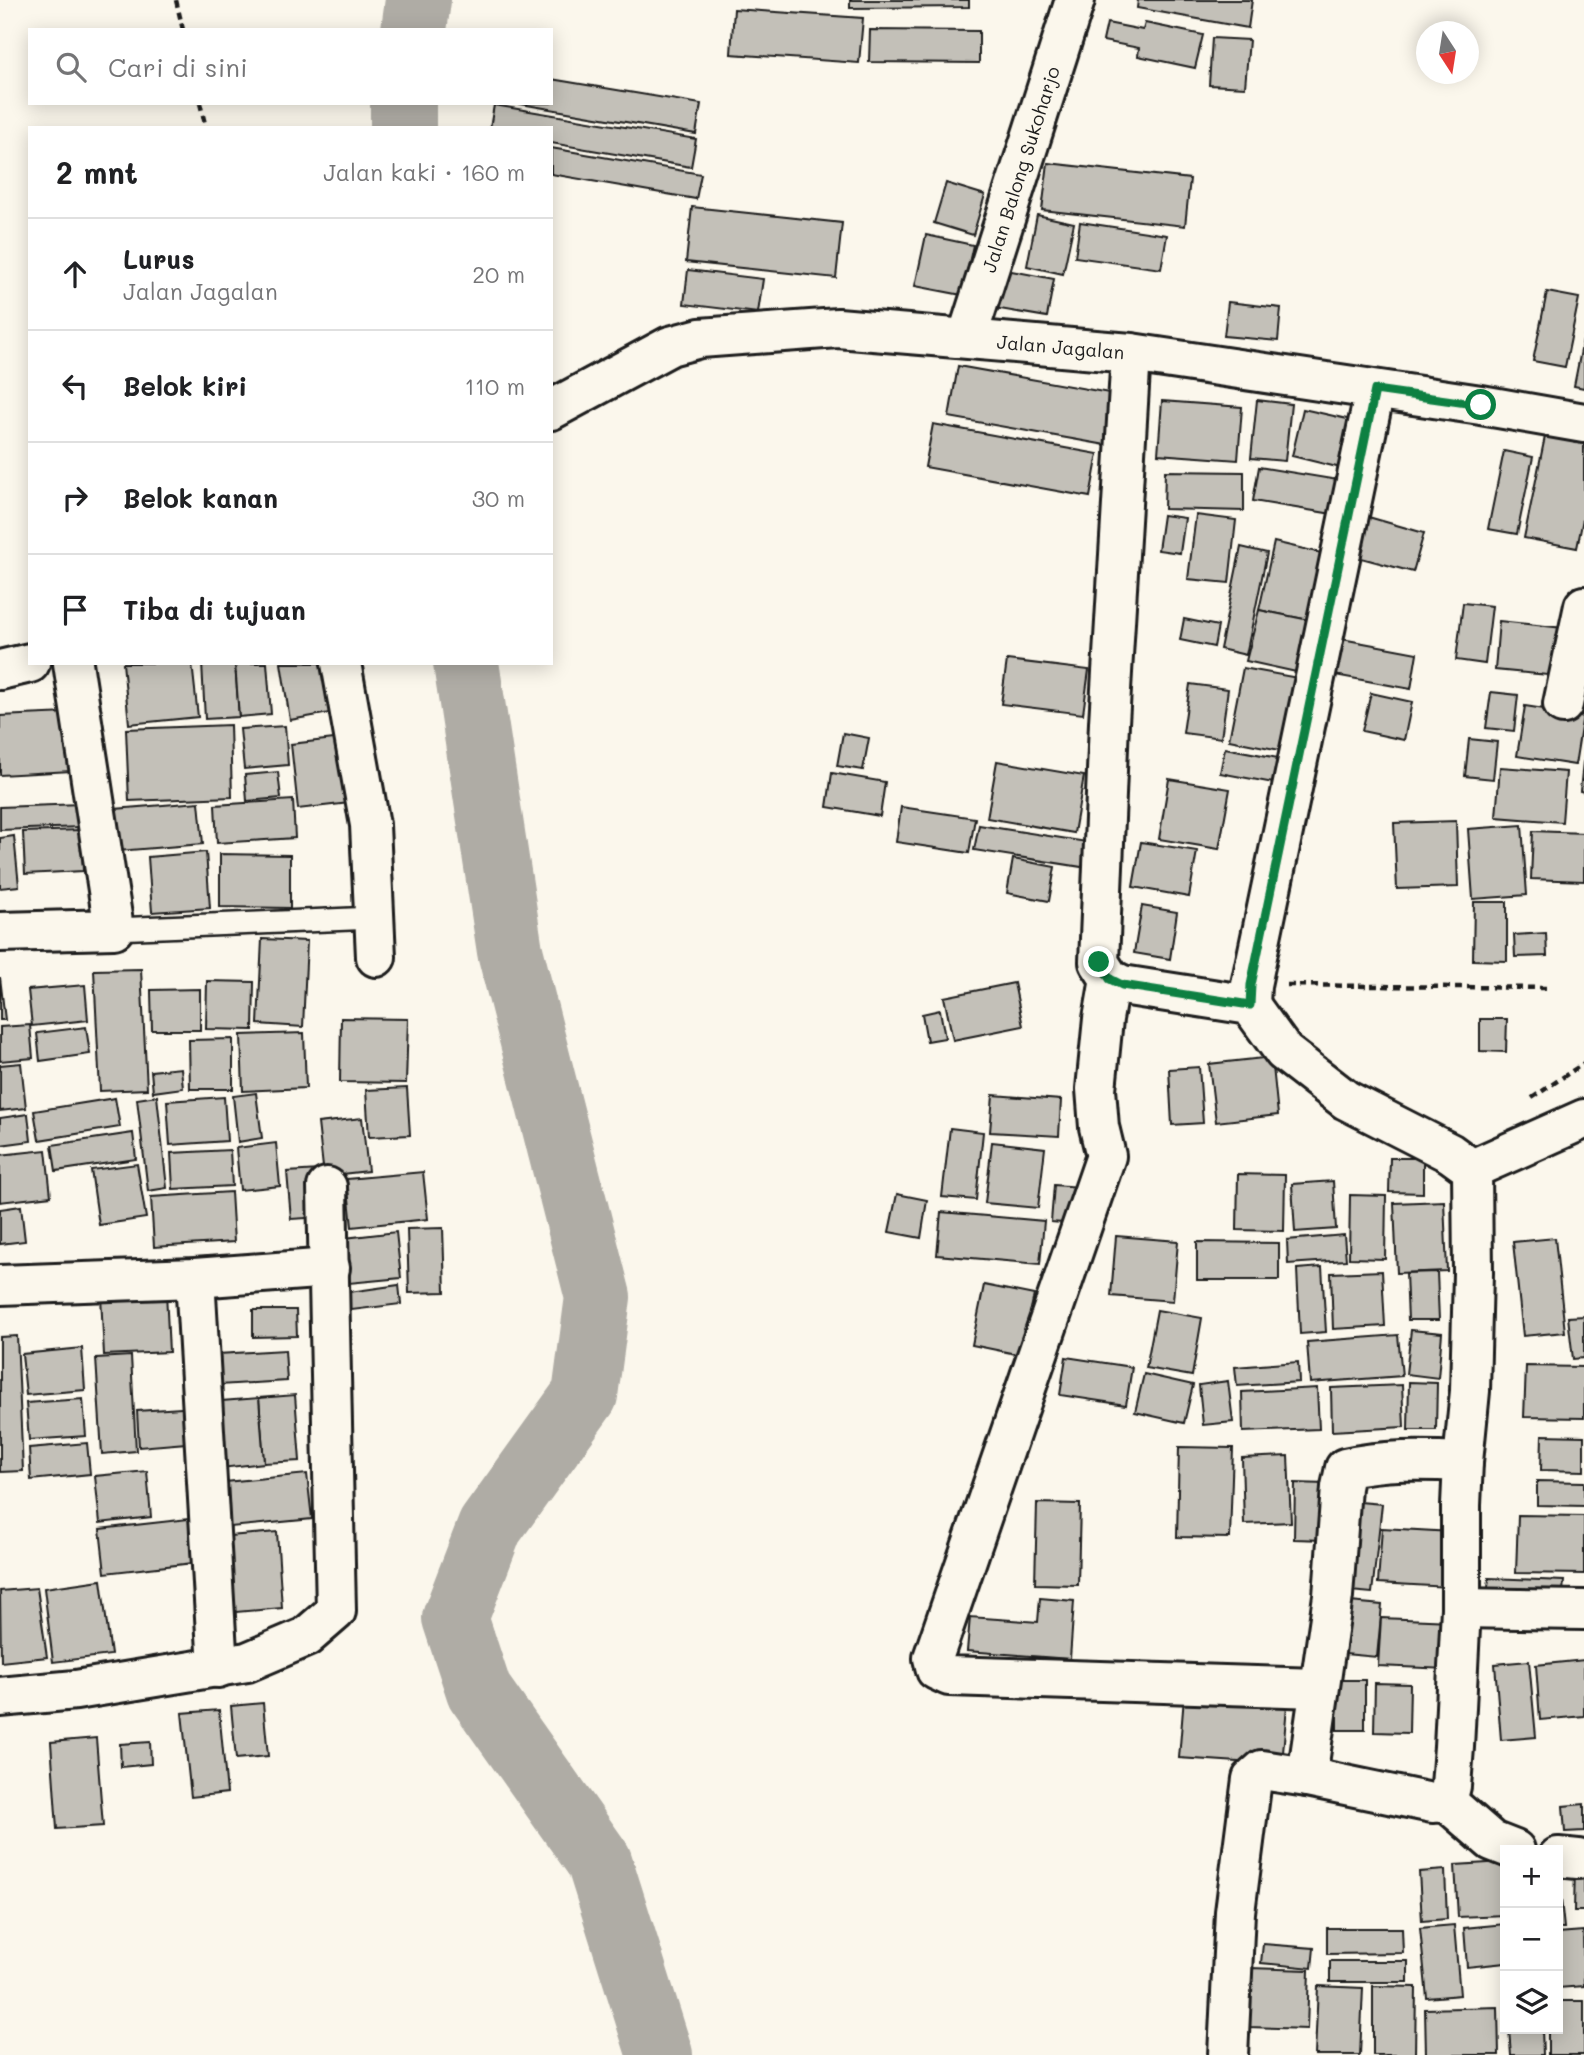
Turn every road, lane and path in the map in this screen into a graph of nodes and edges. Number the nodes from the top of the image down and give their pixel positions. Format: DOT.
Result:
graph roads {
  1 [pos="176,0"];
  2 [pos="1075,0"];
  3 [pos="183,28"];
  4 [pos="200,105"];
  5 [pos="206,126"];
  6 [pos="967,338"];
  7 [pos="1131,353"];
  8 [pos="1375,390"];
  9 [pos="553,409"];
  10 [pos="1584,423"];
  11 [pos="1584,606"];
  12 [pos="28,663"];
  13 [pos="73,665"];
  14 [pos="341,665"];
  15 [pos="0,670"];
  16 [pos="1563,704"];
  17 [pos="374,918"];
  18 [pos="114,929"];
  19 [pos="0,932"];
  20 [pos="376,957"];
  21 [pos="1110,979"];
  22 [pos="1547,988"];
  23 [pos="1251,995"];
  24 [pos="1584,1119"];
  25 [pos="1472,1169"];
  26 [pos="327,1187"];
  27 [pos="330,1268"];
  28 [pos="195,1278"];
  29 [pos="0,1284"];
  30 [pos="1463,1461"];
  31 [pos="1461,1608"];
  32 [pos="1584,1609"];
  33 [pos="218,1668"];
  34 [pos="1319,1688"];
  35 [pos="0,1696"];
  36 [pos="1307,1777"];
  37 [pos="1447,1802"];
  38 [pos="1502,1845"];
  39 [pos="1228,2055"];
  1 -- 3 [label="path"];
  2 -- 6 [label="street, Jalan Balong Sukoharjo"];
  4 -- 5 [label="path"];
  6 -- 7 [label="street, Jalan Jagalan"];
  6 -- 9 [label="street, Jalan Jagalan"];
  7 -- 8 [label="street, Jalan Jagalan"];
  7 -- 21 [label="street"];
  8 -- 10 [label="street, Jalan Jagalan"];
  8 -- 23 [label="street"];
  11 -- 16 [label="street"];
  12 -- 15 [label="street"];
  13 -- 18 [label="street"];
  14 -- 17 [label="street"];
  17 -- 18 [label="lane"];
  17 -- 20 [label="street"];
  18 -- 19 [label="street"];
  21 -- 23 [label="street"];
  21 -- 34 [label="street"];
  22 -- 23 [label="path"];
  23 -- 25 [label="street"];
  24 -- 25 [label="street"];
  25 -- 30 [label="street"];
  26 -- 27 [label="street"];
  27 -- 28 [label="street"];
  27 -- 33 [label="street"];
  28 -- 29 [label="street"];
  28 -- 33 [label="street"];
  30 -- 31 [label="street"];
  30 -- 34 [label="street"];
  31 -- 32 [label="street"];
  31 -- 37 [label="street"];
  33 -- 35 [label="street"];
  34 -- 36 [label="street"];
  36 -- 37 [label="street"];
  36 -- 39 [label="street"];
  37 -- 38 [label="street"];
}
